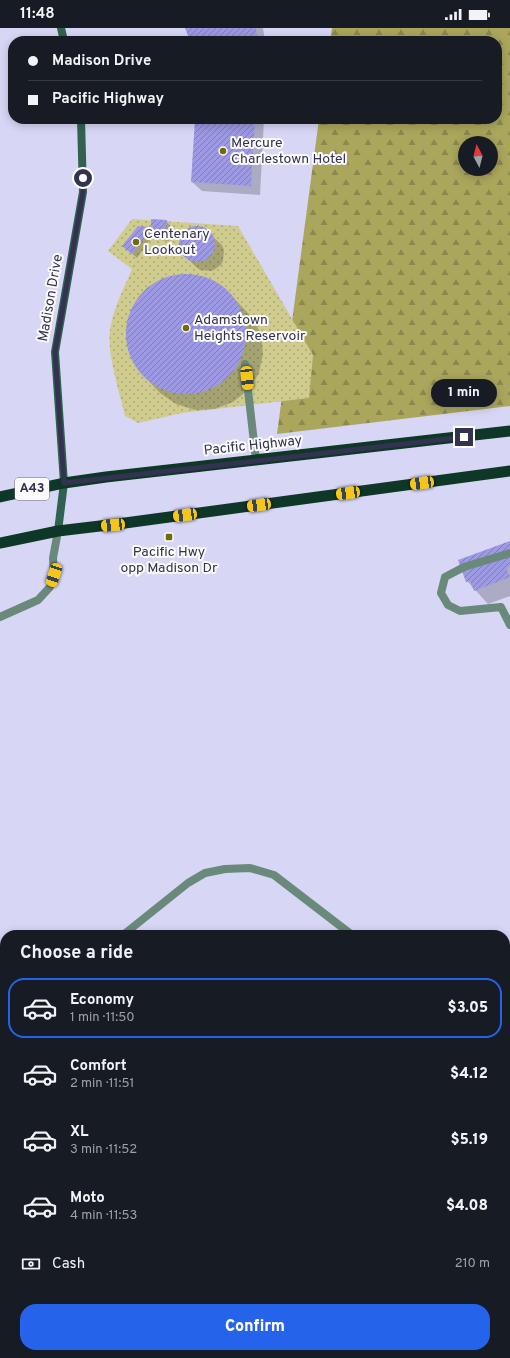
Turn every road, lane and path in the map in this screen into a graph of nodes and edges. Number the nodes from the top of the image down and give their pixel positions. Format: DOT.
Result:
graph roads {
  1 [pos="81,124"];
  2 [pos="245,364"];
  3 [pos="510,431"];
  4 [pos="256,460"];
  5 [pos="510,471"];
  6 [pos="64,483"];
  7 [pos="0,496"];
  8 [pos="58,531"];
  9 [pos="0,543"];
  10 [pos="510,553"];
  11 [pos="0,617"];
  12 [pos="510,625"];
  13 [pos="129,930"];
  14 [pos="346,930"];
  1 -- 6 [label="main road, Madison Drive"];
  2 -- 4 [label="street"];
  3 -- 4 [label="highway, Pacific Highway / A43"];
  4 -- 6 [label="highway, Pacific Highway / A43"];
  5 -- 8 [label="highway"];
  6 -- 7 [label="highway, Pacific Highway / A43"];
  6 -- 8 [label="main road, Madison Drive"];
  8 -- 9 [label="highway"];
  8 -- 11 [label="street"];
  10 -- 12 [label="street"];
  13 -- 14 [label="street"];
}
